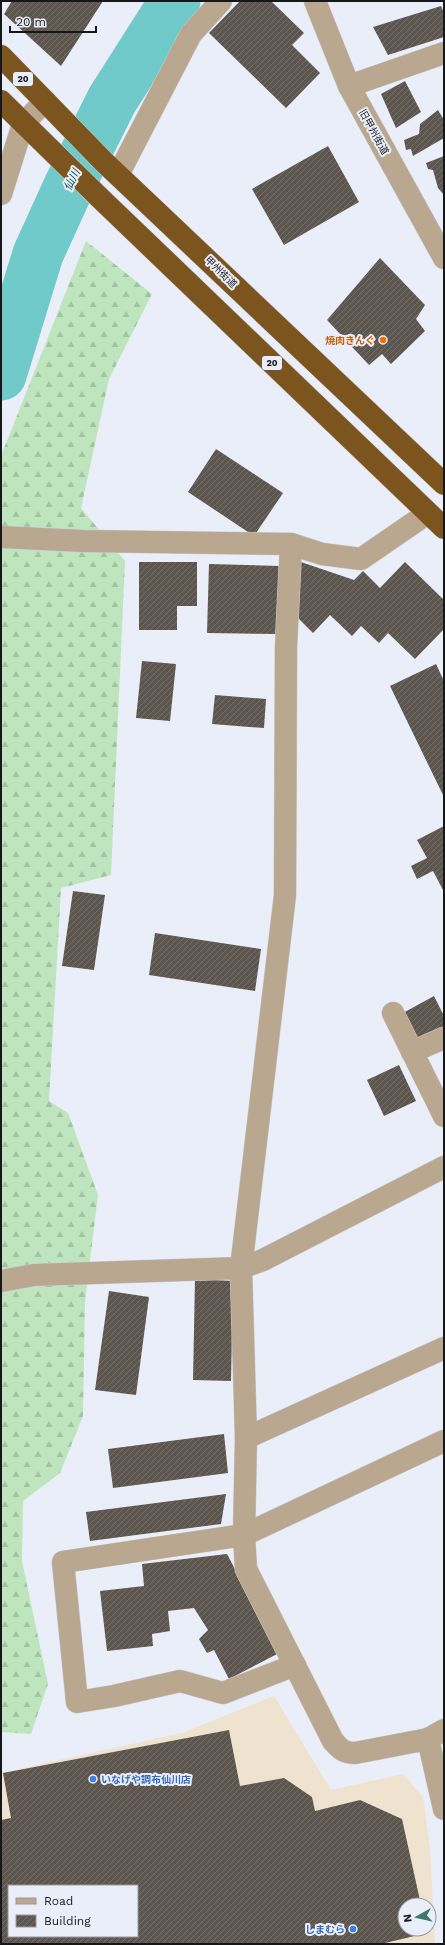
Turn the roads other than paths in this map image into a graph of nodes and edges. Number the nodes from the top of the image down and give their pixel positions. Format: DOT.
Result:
graph roads {
  1 [pos="221,1"];
  2 [pos="314,1"];
  3 [pos="444,53"];
  4 [pos="1,56"];
  5 [pos="349,86"];
  6 [pos="1,101"];
  7 [pos="50,106"];
  8 [pos="23,124"];
  9 [pos="111,168"];
  10 [pos="1,194"];
  11 [pos="444,258"];
  12 [pos="444,484"];
  13 [pos="428,513"];
  14 [pos="444,528"];
  15 [pos="1,537"];
  16 [pos="291,544"];
  17 [pos="393,1013"];
  18 [pos="444,1038"];
  19 [pos="412,1052"];
  20 [pos="444,1116"];
  21 [pos="444,1167"];
  22 [pos="241,1268"];
  23 [pos="1,1281"];
  24 [pos="444,1348"];
  25 [pos="246,1438"];
  26 [pos="444,1441"];
  27 [pos="244,1535"];
  28 [pos="295,1665"];
  29 [pos="436,1734"];
  30 [pos="444,1809"];
  1 -- 9 [label="street"];
  2 -- 5 [label="street, 旧甲州街道"];
  3 -- 5 [label="street"];
  4 -- 7 [label="highway, 甲州街道 / 20"];
  5 -- 11 [label="street, 旧甲州街道"];
  6 -- 8 [label="highway, 20"];
  7 -- 8 [label="street"];
  7 -- 9 [label="highway, 甲州街道 / 20"];
  8 -- 10 [label="street"];
  8 -- 13 [label="highway, 20"];
  9 -- 12 [label="highway, 甲州街道 / 20"];
  13 -- 14 [label="highway, 20"];
  13 -- 16 [label="street"];
  15 -- 16 [label="street"];
  16 -- 22 [label="street"];
  17 -- 19 [label="street"];
  18 -- 19 [label="street"];
  19 -- 20 [label="street"];
  21 -- 22 [label="street"];
  22 -- 23 [label="street"];
  22 -- 25 [label="street"];
  24 -- 25 [label="street"];
  25 -- 27 [label="street"];
  26 -- 27 [label="street"];
  27 -- 28 [label="street"];
  27 -- 28 [label="street"];
  28 -- 29 [label="street"];
  29 -- 30 [label="street"];
}
